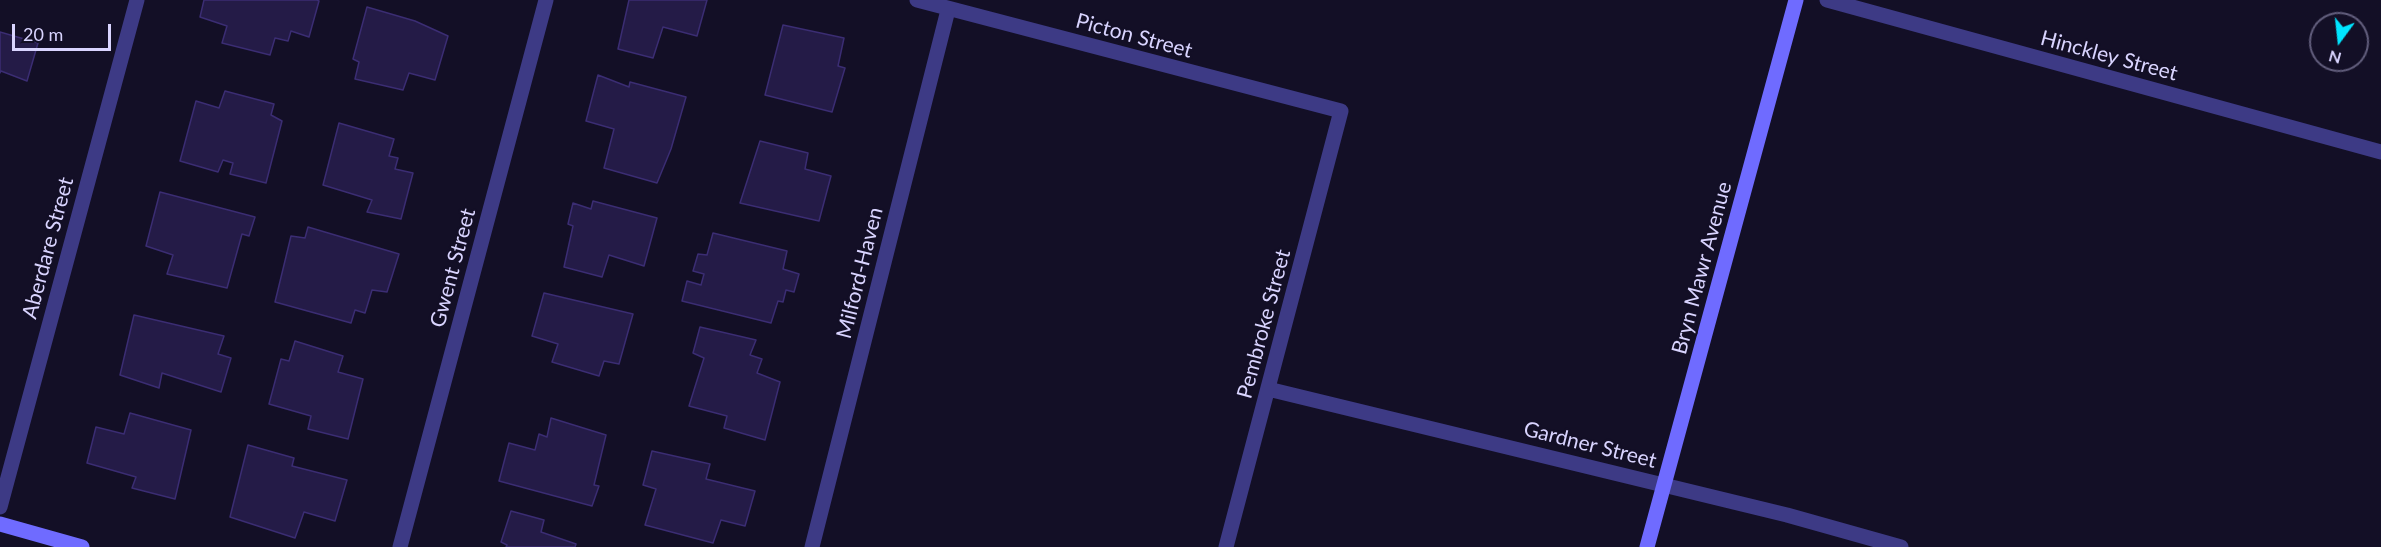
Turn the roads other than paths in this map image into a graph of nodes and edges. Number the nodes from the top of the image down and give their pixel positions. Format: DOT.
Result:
graph roads {
  1 [pos="137,0"];
  2 [pos="546,0"];
  3 [pos="917,0"];
  4 [pos="1796,0"];
  5 [pos="1827,0"];
  6 [pos="948,9"];
  7 [pos="1341,111"];
  8 [pos="2381,152"];
  9 [pos="1269,389"];
  10 [pos="1665,485"];
  11 [pos="0,507"];
  12 [pos="0,524"];
  13 [pos="82,547"];
  14 [pos="400,547"];
  15 [pos="812,547"];
  16 [pos="1226,547"];
  17 [pos="1647,547"];
  18 [pos="1901,547"];
  1 -- 11 [label="street, Aberdare Street"];
  2 -- 14 [label="street, Gwent Street"];
  3 -- 6 [label="street, Picton Street"];
  4 -- 10 [label="street, Bryn Mawr Avenue"];
  5 -- 8 [label="street, Hinckley Street"];
  6 -- 7 [label="street, Picton Street"];
  6 -- 15 [label="street, Milford-Haven"];
  7 -- 9 [label="street, Pembroke Street"];
  9 -- 10 [label="street, Gardner Street"];
  9 -- 16 [label="street, Pembroke Street"];
  10 -- 17 [label="street, Bryn Mawr Avenue"];
  10 -- 18 [label="street, Gardner Street"];
  12 -- 13 [label="street"];
}
